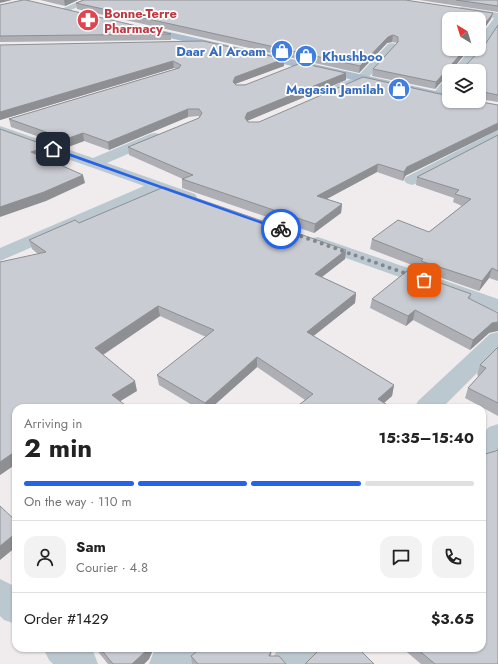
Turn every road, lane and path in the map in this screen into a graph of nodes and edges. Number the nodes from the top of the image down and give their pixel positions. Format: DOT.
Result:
graph roads {
  1 [pos="90,0"];
  2 [pos="59,9"];
  3 [pos="456,9"];
  4 [pos="78,14"];
  5 [pos="498,16"];
  6 [pos="498,19"];
  7 [pos="131,26"];
  8 [pos="486,36"];
  9 [pos="207,44"];
  10 [pos="168,45"];
  11 [pos="392,46"];
  12 [pos="471,56"];
  13 [pos="302,64"];
  14 [pos="464,64"];
  15 [pos="281,72"];
  16 [pos="361,79"];
  17 [pos="325,94"];
  18 [pos="442,97"];
  19 [pos="15,120"];
  20 [pos="0,125"];
  21 [pos="0,130"];
  22 [pos="165,133"];
  23 [pos="498,134"];
  24 [pos="93,163"];
  25 [pos="412,180"];
  26 [pos="159,186"];
  27 [pos="204,202"];
  28 [pos="302,237"];
  29 [pos="0,255"];
  30 [pos="498,306"];
  31 [pos="498,339"];
  32 [pos="431,404"];
  33 [pos="498,434"];
  34 [pos="486,448"];
  35 [pos="0,594"];
  36 [pos="12,604"];
  37 [pos="66,652"];
  38 [pos="180,652"];
  39 [pos="298,652"];
  40 [pos="80,664"];
  41 [pos="168,664"];
  42 [pos="288,664"];
  1 -- 2 [label="street"];
  2 -- 4 [label="main road"];
  3 -- 5 [label="street"];
  6 -- 8 [label="street"];
  7 -- 9 [label="main road"];
  9 -- 10 [label="street"];
  9 -- 13 [label="main road"];
  11 -- 16 [label="street"];
  12 -- 14 [label="street"];
  13 -- 15 [label="street"];
  13 -- 16 [label="main road"];
  16 -- 17 [label="street"];
  16 -- 18 [label="main road"];
  19 -- 20 [label="street"];
  21 -- 24 [label="street"];
  22 -- 24 [label="street"];
  23 -- 25 [label="street"];
  24 -- 26 [label="street"];
  26 -- 27 [label="street"];
  26 -- 29 [label="street"];
  28 -- 30 [label="street"];
  31 -- 32 [label="street"];
  33 -- 34 [label="street"];
  35 -- 36 [label="street"];
  37 -- 40 [label="street"];
  38 -- 41 [label="street"];
  39 -- 42 [label="street"];
}
